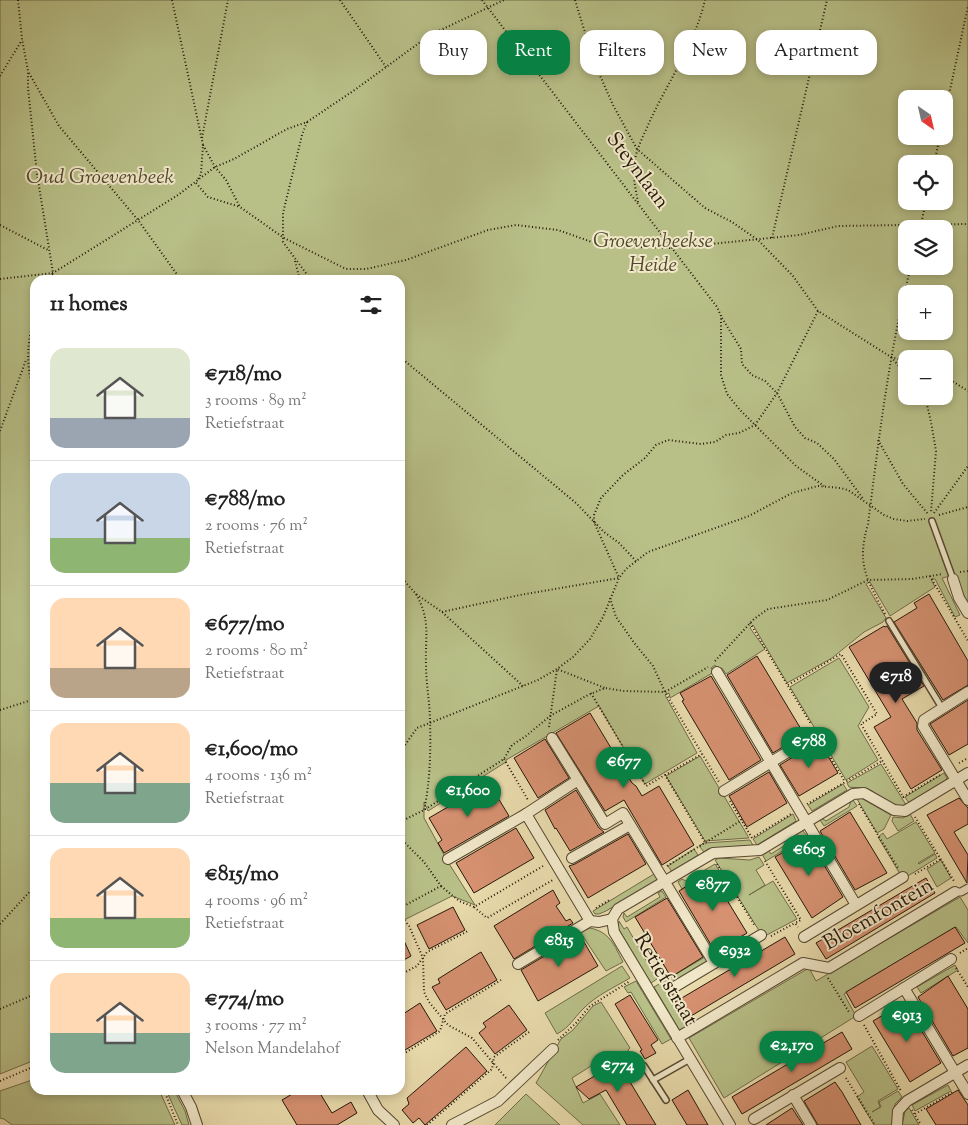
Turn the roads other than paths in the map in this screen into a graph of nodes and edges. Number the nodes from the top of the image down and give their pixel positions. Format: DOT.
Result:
graph roads {
  1 [pos="932,519"];
  2 [pos="952,576"];
  3 [pos="968,613"];
  4 [pos="889,621"];
  5 [pos="717,672"];
  6 [pos="968,692"];
  7 [pos="942,708"];
  8 [pos="817,734"];
  9 [pos="552,738"];
  10 [pos="771,762"];
  11 [pos="968,773"];
  12 [pos="578,780"];
  13 [pos="956,780"];
  14 [pos="724,791"];
  15 [pos="968,800"];
  16 [pos="530,811"];
  17 [pos="806,822"];
  18 [pos="630,825"];
  19 [pos="572,858"];
  20 [pos="448,859"];
  21 [pos="903,877"];
  22 [pos="664,882"];
  23 [pos="968,888"];
  24 [pos="958,892"];
  25 [pos="856,905"];
  26 [pos="612,919"];
  27 [pos="590,921"];
  28 [pos="761,935"];
  29 [pos="804,937"];
  30 [pos="951,959"];
  31 [pos="714,962"];
  32 [pos="518,964"];
  33 [pos="904,988"];
  34 [pos="671,989"];
  35 [pos="859,1016"];
  36 [pos="677,1038"];
  37 [pos="553,1049"];
  38 [pos="690,1059"];
  39 [pos="968,1065"];
  40 [pos="644,1066"];
  41 [pos="840,1068"];
  42 [pos="955,1073"];
  43 [pos="653,1080"];
  44 [pos="966,1090"];
  45 [pos="184,1095"];
  46 [pos="369,1095"];
  47 [pos="793,1095"];
  48 [pos="666,1100"];
  49 [pos="754,1119"];
  50 [pos="197,1125"];
  51 [pos="394,1125"];
  52 [pos="452,1125"];
  53 [pos="730,1125"];
  54 [pos="811,1125"];
  55 [pos="897,1125"];
  1 -- 2 [label="lane"];
  2 -- 3 [label="street"];
  4 -- 7 [label="lane"];
  5 -- 10 [label="street"];
  6 -- 7 [label="street"];
  7 -- 13 [label="street"];
  8 -- 10 [label="street"];
  9 -- 12 [label="street"];
  10 -- 14 [label="street"];
  10 -- 17 [label="street"];
  11 -- 13 [label="street"];
  12 -- 16 [label="street"];
  12 -- 18 [label="street"];
  13 -- 15 [label="street"];
  13 -- 17 [label="street, Retiefstraat"];
  16 -- 20 [label="street"];
  16 -- 27 [label="street"];
  17 -- 22 [label="street, Retiefstraat"];
  17 -- 25 [label="street"];
  18 -- 19 [label="street"];
  18 -- 22 [label="street"];
  21 -- 25 [label="street, Bloemfontein"];
  22 -- 26 [label="street, Retiefstraat"];
  22 -- 31 [label="street"];
  23 -- 24 [label="street, Bloemfontein"];
  24 -- 36 [label="street, Bloemfontein"];
  25 -- 29 [label="street, Bloemfontein"];
  26 -- 27 [label="street, Retiefstraat"];
  26 -- 36 [label="street, Retiefstraat"];
  27 -- 32 [label="street, Retiefstraat"];
  28 -- 31 [label="street"];
  30 -- 33 [label="street"];
  31 -- 34 [label="street"];
  33 -- 35 [label="street"];
  33 -- 42 [label="street"];
  36 -- 38 [label="street, Retiefstraat"];
  37 -- 52 [label="street"];
  38 -- 43 [label="lane, Retiefstraat"];
  38 -- 53 [label="street, Retiefstraat"];
  39 -- 42 [label="street"];
  40 -- 43 [label="lane"];
  41 -- 47 [label="street"];
  42 -- 44 [label="street"];
  42 -- 55 [label="street"];
  43 -- 48 [label="lane"];
  45 -- 50 [label="street"];
  46 -- 51 [label="street"];
  47 -- 49 [label="street"];
  47 -- 54 [label="street"];
}
